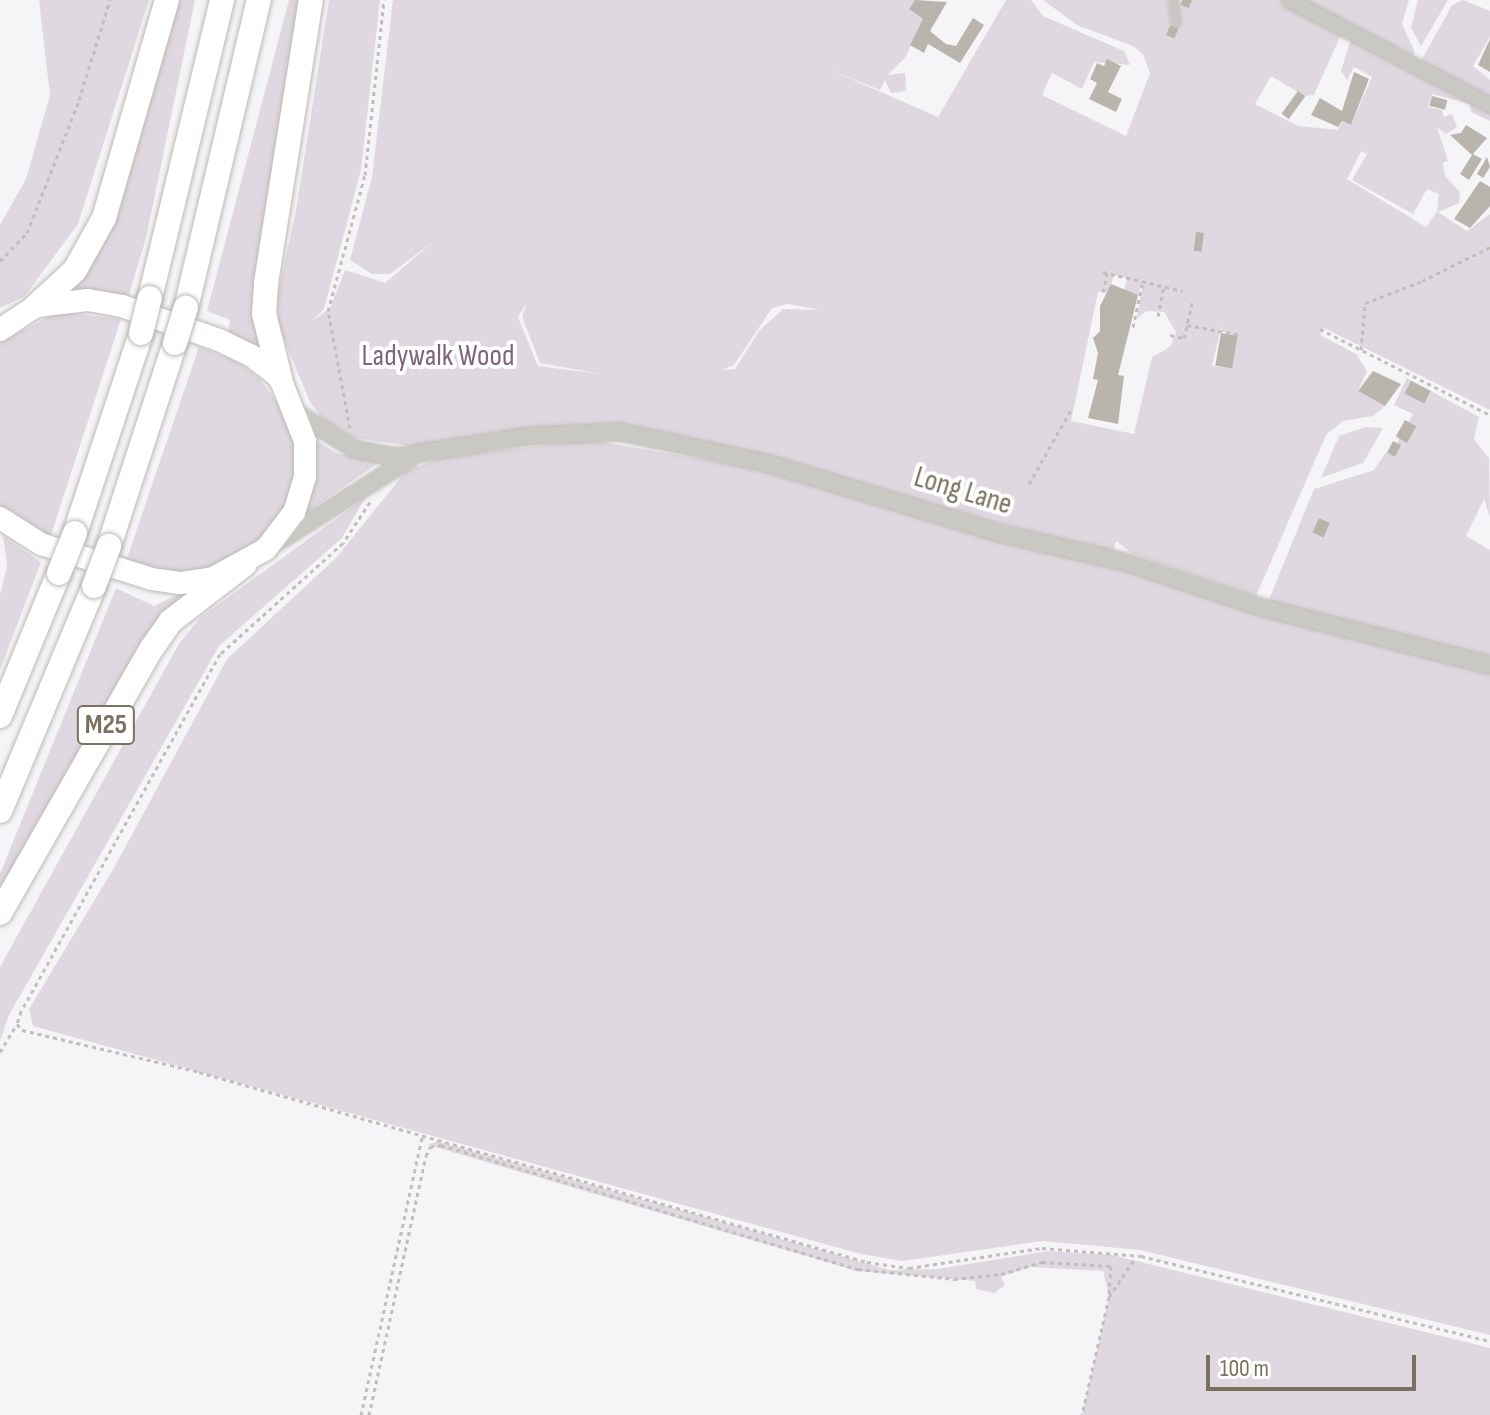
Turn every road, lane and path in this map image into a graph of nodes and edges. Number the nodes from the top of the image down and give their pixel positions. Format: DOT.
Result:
graph roads {
  1 [pos="110,0"];
  2 [pos="167,0"];
  3 [pos="222,0"];
  4 [pos="259,0"];
  5 [pos="311,0"];
  6 [pos="384,0"];
  7 [pos="1172,0"];
  8 [pos="1289,0"];
  9 [pos="1176,23"];
  10 [pos="1490,105"];
  11 [pos="1490,247"];
  12 [pos="0,261"];
  13 [pos="1143,281"];
  14 [pos="1164,286"];
  15 [pos="1183,291"];
  16 [pos="1103,292"];
  17 [pos="1192,303"];
  18 [pos="36,306"];
  19 [pos="1158,316"];
  20 [pos="1187,325"];
  21 [pos="2,327"];
  22 [pos="1134,328"];
  23 [pos="1320,329"];
  24 [pos="1170,335"];
  25 [pos="1241,335"];
  26 [pos="1361,350"];
  27 [pos="280,378"];
  28 [pos="1072,408"];
  29 [pos="297,413"];
  30 [pos="1490,415"];
  31 [pos="354,449"];
  32 [pos="412,458"];
  33 [pos="1029,484"];
  34 [pos="368,485"];
  35 [pos="0,518"];
  36 [pos="266,549"];
  37 [pos="245,564"];
  38 [pos="1490,665"];
  39 [pos="0,716"];
  40 [pos="0,811"];
  41 [pos="0,913"];
  42 [pos="17,1024"];
  43 [pos="0,1052"];
  44 [pos="423,1134"];
  45 [pos="1136,1255"];
  46 [pos="1109,1297"];
  47 [pos="1490,1341"];
  48 [pos="361,1415"];
  49 [pos="369,1415"];
  50 [pos="1082,1415"];
  1 -- 12 [label="path"];
  2 -- 18 [label="highway"];
  3 -- 39 [label="highway, bridge"];
  4 -- 40 [label="highway, M25, bridge"];
  5 -- 27 [label="highway"];
  6 -- 31 [label="path"];
  7 -- 9 [label="lane"];
  8 -- 10 [label="street"];
  11 -- 26 [label="path"];
  13 -- 14 [label="path"];
  13 -- 16 [label="path"];
  13 -- 22 [label="path"];
  14 -- 15 [label="path"];
  14 -- 19 [label="path"];
  17 -- 20 [label="path"];
  18 -- 21 [label="main road"];
  18 -- 27 [label="main road"];
  20 -- 24 [label="path"];
  20 -- 25 [label="path"];
  23 -- 26 [label="path"];
  26 -- 30 [label="path"];
  27 -- 29 [label="main road"];
  28 -- 33 [label="path"];
  29 -- 31 [label="street, Long Lane"];
  29 -- 36 [label="main road"];
  31 -- 32 [label="street, Long Lane"];
  32 -- 34 [label="street, Long Lane"];
  32 -- 38 [label="street, Long Lane"];
  34 -- 36 [label="street, Long Lane"];
  34 -- 42 [label="path"];
  35 -- 37 [label="main road"];
  36 -- 37 [label="main road"];
  37 -- 41 [label="highway, M25"];
  42 -- 43 [label="path"];
  42 -- 44 [label="path"];
  44 -- 45 [label="path"];
  44 -- 48 [label="path"];
  45 -- 46 [label="path"];
  45 -- 47 [label="path"];
  46 -- 49 [label="path"];
  46 -- 50 [label="path"];
}
